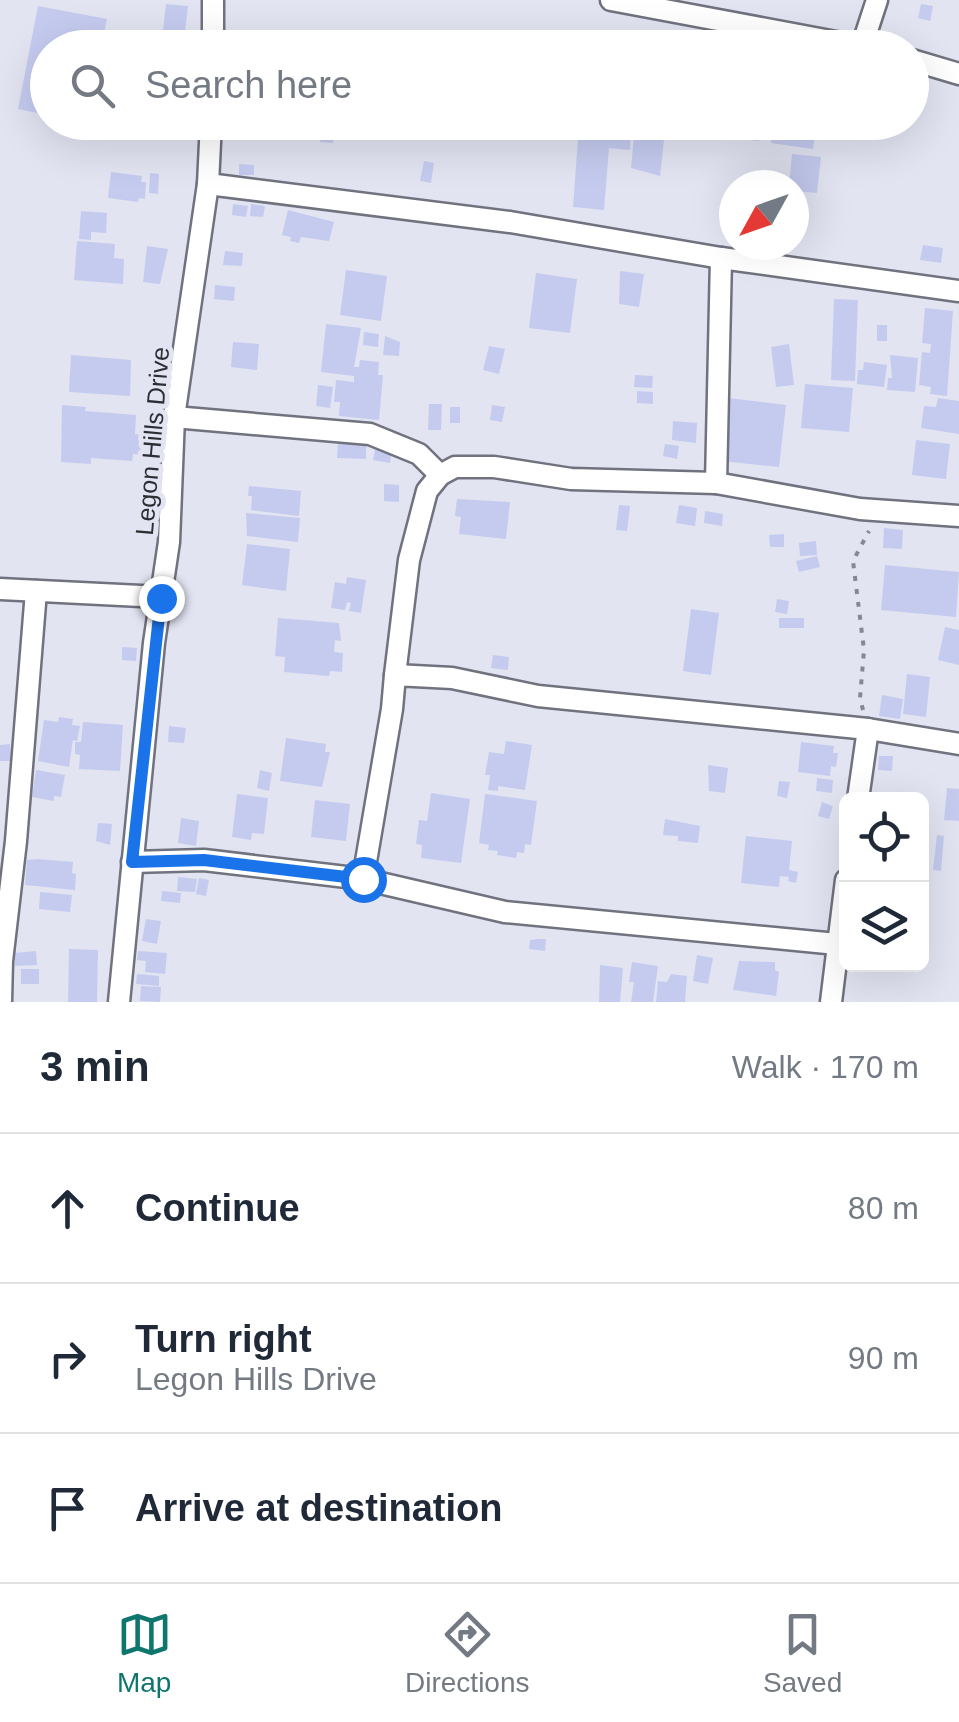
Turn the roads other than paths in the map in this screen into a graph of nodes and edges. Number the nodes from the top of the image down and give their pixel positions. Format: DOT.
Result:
graph roads {
  1 [pos="213,0"];
  2 [pos="612,0"];
  3 [pos="877,0"];
  4 [pos="667,5"];
  5 [pos="213,30"];
  6 [pos="785,30"];
  7 [pos="869,30"];
  8 [pos="929,65"];
  9 [pos="959,74"];
  10 [pos="210,140"];
  11 [pos="208,184"];
  12 [pos="719,258"];
  13 [pos="721,260"];
  14 [pos="735,260"];
  15 [pos="959,291"];
  16 [pos="174,417"];
  17 [pos="440,475"];
  18 [pos="716,483"];
  19 [pos="959,516"];
  20 [pos="0,589"];
  21 [pos="36,591"];
  22 [pos="161,598"];
  23 [pos="394,675"];
  24 [pos="868,729"];
  25 [pos="959,744"];
  26 [pos="859,792"];
  27 [pos="8,809"];
  28 [pos="132,862"];
  29 [pos="363,879"];
  30 [pos="846,882"];
  31 [pos="838,944"];
  32 [pos="1,1002"];
  33 [pos="120,1002"];
  34 [pos="831,1002"];
  1 -- 5 [label="street"];
  2 -- 4 [label="street"];
  3 -- 7 [label="street"];
  4 -- 6 [label="street"];
  8 -- 9 [label="street"];
  10 -- 11 [label="street, Legon Hills Drive"];
  11 -- 12 [label="street"];
  11 -- 16 [label="street, Legon Hills Drive"];
  13 -- 18 [label="street"];
  14 -- 15 [label="street"];
  16 -- 17 [label="street"];
  16 -- 22 [label="street, Legon Hills Drive"];
  17 -- 18 [label="street"];
  17 -- 23 [label="street"];
  18 -- 19 [label="street"];
  20 -- 21 [label="street"];
  21 -- 22 [label="street"];
  21 -- 27 [label="street"];
  22 -- 28 [label="street, Legon Hills Drive"];
  23 -- 24 [label="street"];
  23 -- 29 [label="street"];
  24 -- 25 [label="street"];
  24 -- 26 [label="street"];
  27 -- 32 [label="street"];
  28 -- 29 [label="street"];
  28 -- 33 [label="street, Legon Hills Drive"];
  29 -- 31 [label="street"];
  30 -- 31 [label="street"];
  31 -- 34 [label="street"];
}
